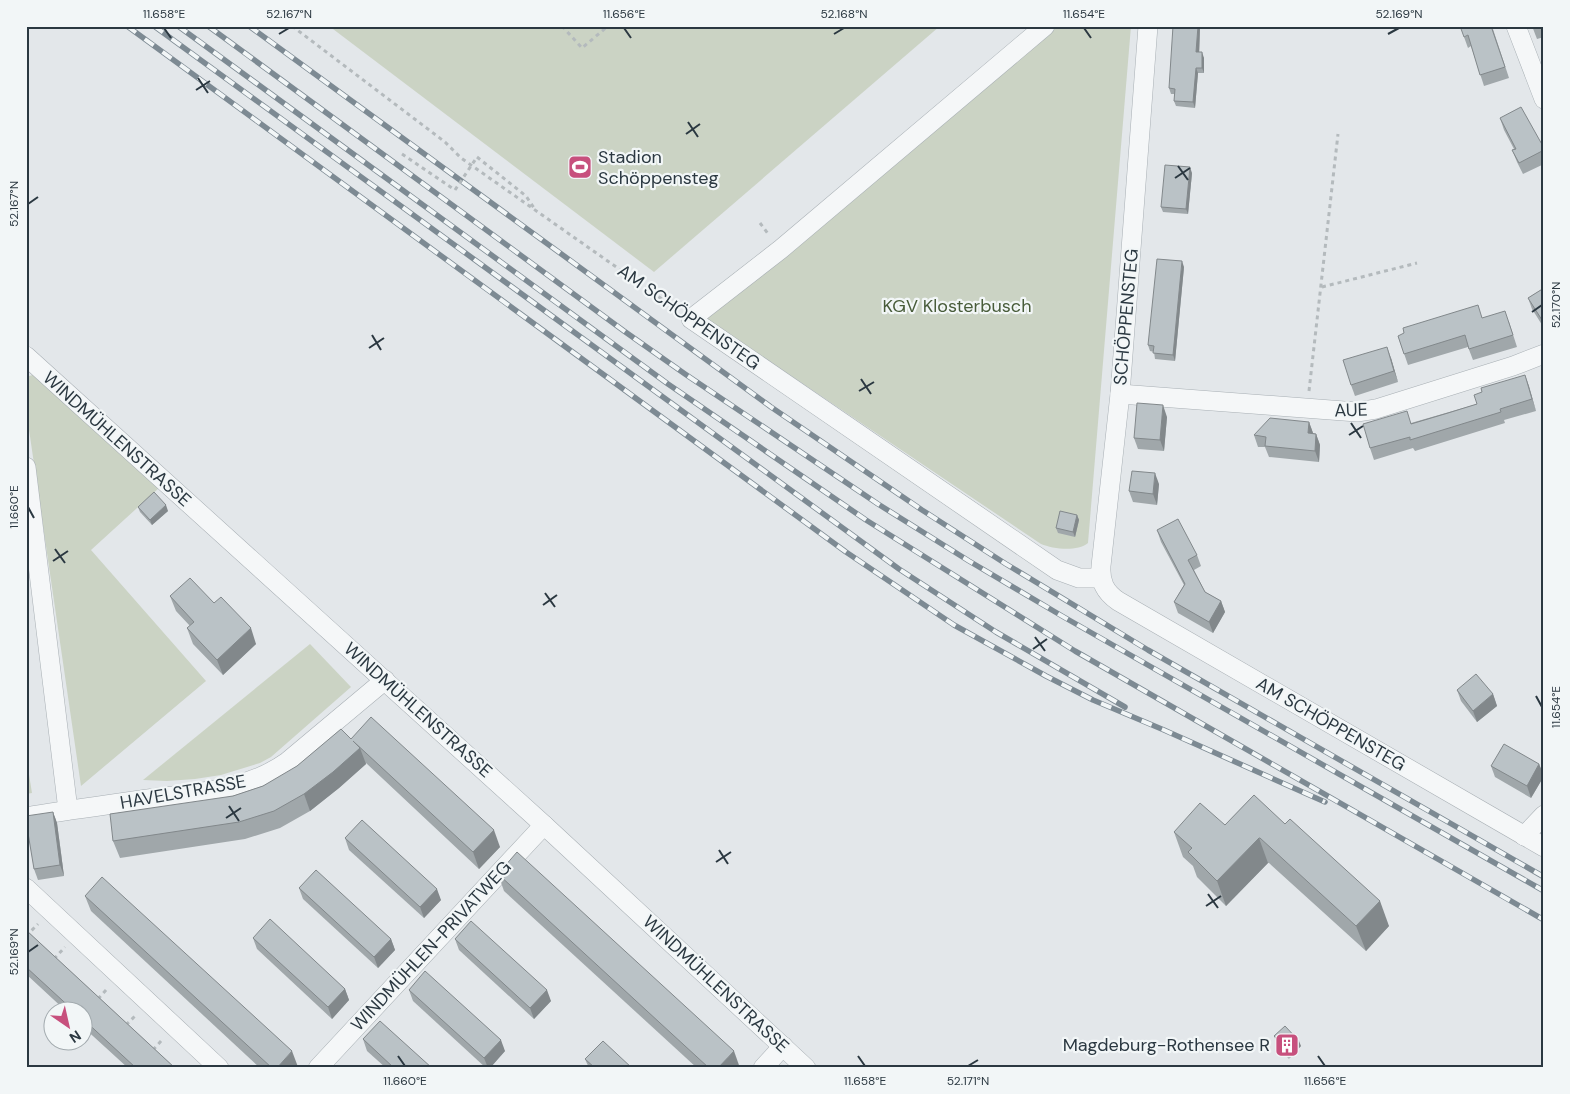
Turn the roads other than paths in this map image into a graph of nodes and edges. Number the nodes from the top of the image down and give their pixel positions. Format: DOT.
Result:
graph roads {
  1 [pos="1045,26"];
  2 [pos="1148,26"];
  3 [pos="1516,26"];
  4 [pos="1544,99"];
  5 [pos="1544,354"];
  6 [pos="26,356"];
  7 [pos="1120,394"];
  8 [pos="26,467"];
  9 [pos="1101,578"];
  10 [pos="385,680"];
  11 [pos="68,810"];
  12 [pos="1544,815"];
  13 [pos="26,816"];
  14 [pos="544,825"];
  15 [pos="1524,836"];
  16 [pos="1544,847"];
  17 [pos="26,888"];
  18 [pos="783,1046"];
  19 [pos="220,1068"];
  20 [pos="318,1068"];
  21 [pos="763,1068"];
  22 [pos="806,1068"];
  1 -- 9 [label="street, AM SCHÖPPENSTEG"];
  2 -- 7 [label="street, SCHÖPPENSTEG"];
  3 -- 4 [label="street"];
  5 -- 7 [label="street, AUE"];
  6 -- 10 [label="street, WINDMÜHLENSTRASSE"];
  7 -- 9 [label="street, SCHÖPPENSTEG"];
  8 -- 11 [label="street"];
  9 -- 15 [label="street, AM SCHÖPPENSTEG"];
  10 -- 11 [label="street, HAVELSTRASSE"];
  10 -- 14 [label="street, WINDMÜHLENSTRASSE"];
  11 -- 13 [label="street, HAVELSTRASSE"];
  12 -- 15 [label="street"];
  14 -- 18 [label="street, WINDMÜHLENSTRASSE"];
  14 -- 20 [label="street, WINDMÜHLEN-PRIVATWEG"];
  15 -- 16 [label="street, AM SCHÖPPENSTEG"];
  17 -- 19 [label="street"];
  18 -- 21 [label="street"];
  18 -- 22 [label="street, WINDMÜHLENSTRASSE"];
}
